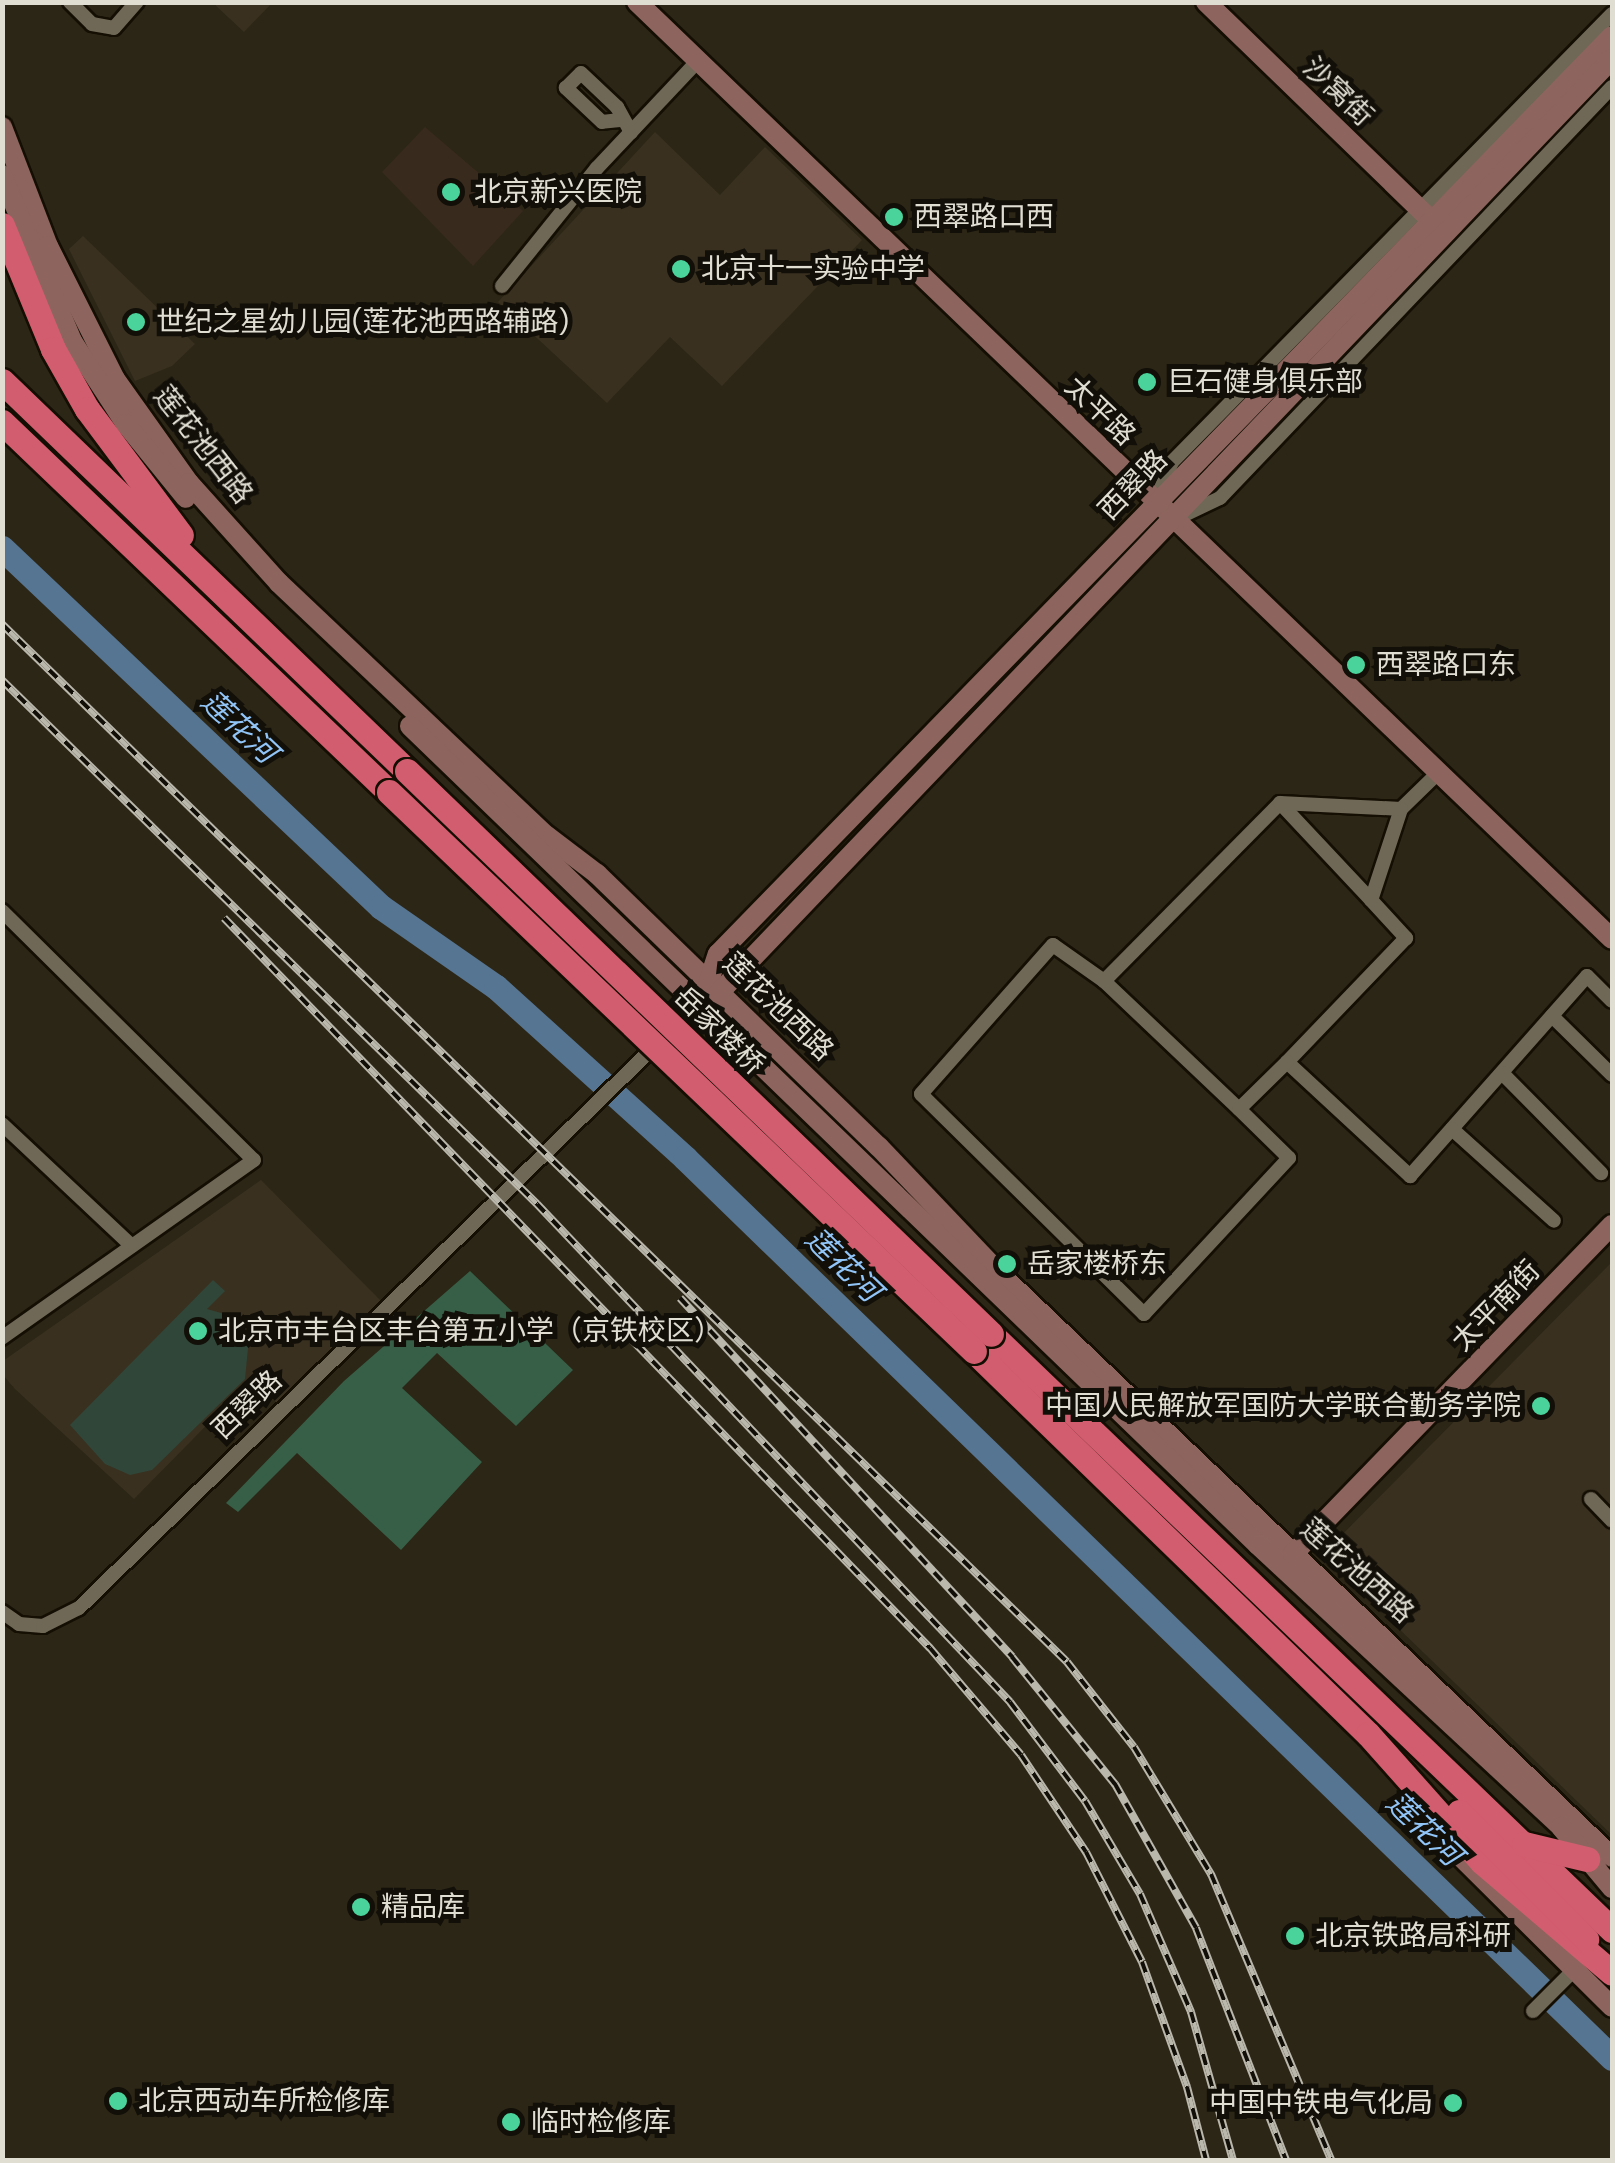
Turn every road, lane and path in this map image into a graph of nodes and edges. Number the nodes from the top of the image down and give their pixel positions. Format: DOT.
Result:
graph roads {
  1 [pos="70,2"];
  2 [pos="137,2"];
  3 [pos="637,2"];
  4 [pos="1206,2"];
  5 [pos="1612,14"];
  6 [pos="1612,36"];
  7 [pos="1612,59"];
  8 [pos="698,62"];
  9 [pos="1612,87"];
  10 [pos="620,120"];
  11 [pos="2,127"];
  12 [pos="632,132"];
  13 [pos="2,175"];
  14 [pos="1426,215"];
  15 [pos="4,229"];
  16 [pos="502,286"];
  17 [pos="2,382"];
  18 [pos="2,422"];
  19 [pos="2,438"];
  20 [pos="1154,503"];
  21 [pos="87,508"];
  22 [pos="1173,521"];
  23 [pos="246,616"];
  24 [pos="1438,773"];
  25 [pos="1280,803"];
  26 [pos="1401,809"];
  27 [pos="1371,900"];
  28 [pos="2,911"];
  29 [pos="1612,939"];
  30 [pos="1104,980"];
  31 [pos="716,989"];
  32 [pos="1612,1001"];
  33 [pos="698,1004"];
  34 [pos="1552,1016"];
  35 [pos="1287,1062"];
  36 [pos="1502,1072"];
  37 [pos="1612,1075"];
  38 [pos="1239,1109"];
  39 [pos="2,1124"];
  40 [pos="1452,1129"];
  41 [pos="1601,1173"];
  42 [pos="1554,1221"];
  43 [pos="1612,1225"];
  44 [pos="132,1246"];
  45 [pos="2,1338"];
  46 [pos="982,1342"];
  47 [pos="1590,1499"];
  48 [pos="1612,1521"];
  49 [pos="1293,1554"];
  50 [pos="2,1612"];
  51 [pos="1368,1734"];
  52 [pos="1524,1844"];
  53 [pos="1600,1854"];
  54 [pos="1612,1888"];
  55 [pos="1612,1930"];
  56 [pos="1574,1970"];
  57 [pos="1612,1973"];
  58 [pos="1612,2007"];
  59 [pos="1533,2011"];
  1 -- 2 [label="street"];
  3 -- 8 [label="street, 太平路"];
  4 -- 14 [label="street, 沙窝街"];
  5 -- 14 [label="street"];
  6 -- 14 [label="street, 西翠路"];
  7 -- 22 [label="street, 西翠路"];
  8 -- 12 [label="street"];
  8 -- 20 [label="street, 太平路"];
  9 -- 22 [label="street"];
  10 -- 12 [label="street"];
  11 -- 31 [label="street, 莲花池西路"];
  12 -- 16 [label="street"];
  13 -- 33 [label="street, 莲花池西路"];
  14 -- 20 [label="street, 西翠路"];
  15 -- 23 [label="highway"];
  17 -- 23 [label="highway"];
  18 -- 21 [label="highway"];
  19 -- 21 [label="highway"];
  20 -- 22 [label="street, 太平路"];
  20 -- 31 [label="street, 西翠路"];
  21 -- 46 [label="highway, 岳家楼桥, bridge"];
  22 -- 24 [label="street, 太平路"];
  22 -- 31 [label="street, 西翠路"];
  23 -- 46 [label="highway, 岳家楼桥, bridge"];
  24 -- 26 [label="street"];
  24 -- 29 [label="street, 太平路"];
  25 -- 26 [label="street"];
  25 -- 27 [label="street"];
  25 -- 30 [label="street"];
  26 -- 27 [label="street"];
  27 -- 35 [label="street"];
  28 -- 44 [label="street"];
  30 -- 38 [label="street"];
  30 -- 38 [label="street"];
  31 -- 33 [label="street"];
  31 -- 49 [label="street, 莲花池西路"];
  32 -- 34 [label="street"];
  33 -- 50 [label="street, 西翠路"];
  33 -- 53 [label="street, 莲花池西路"];
  34 -- 36 [label="street"];
  34 -- 37 [label="street"];
  35 -- 38 [label="street"];
  35 -- 40 [label="street"];
  36 -- 40 [label="street"];
  36 -- 41 [label="street"];
  39 -- 44 [label="street"];
  40 -- 42 [label="street"];
  43 -- 49 [label="street, 太平南街"];
  44 -- 45 [label="street"];
  46 -- 51 [label="highway"];
  46 -- 52 [label="highway"];
  47 -- 48 [label="street"];
  49 -- 53 [label="street, 莲花池西路"];
  51 -- 56 [label="street"];
  51 -- 57 [label="highway"];
  52 -- 53 [label="highway"];
  52 -- 55 [label="highway"];
  53 -- 54 [label="street, 莲花池西路"];
  56 -- 58 [label="street"];
  56 -- 59 [label="street"];
}
